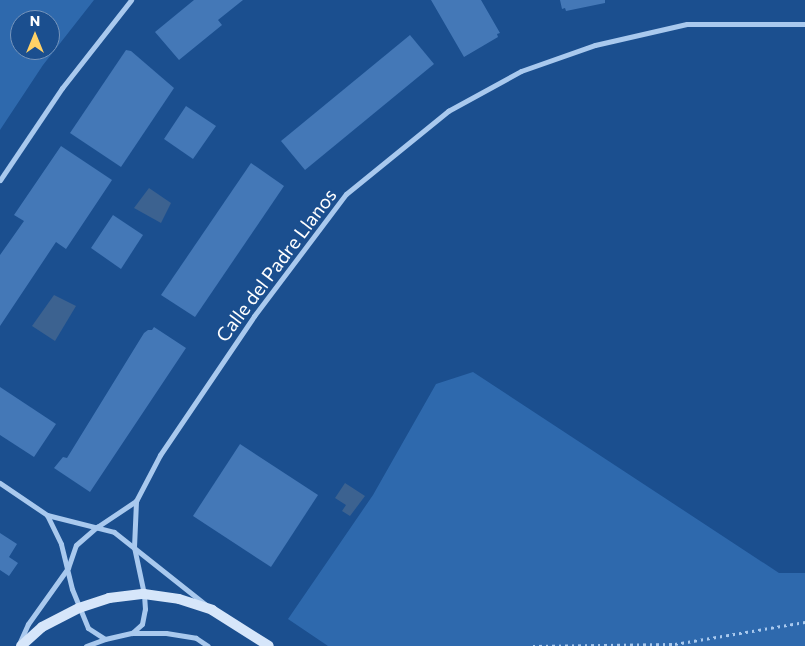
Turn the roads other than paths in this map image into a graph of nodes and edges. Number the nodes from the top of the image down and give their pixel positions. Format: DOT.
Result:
graph roads {
  1 [pos="131,0"];
  2 [pos="805,24"];
  3 [pos="0,180"];
  4 [pos="0,483"];
  5 [pos="136,501"];
  6 [pos="48,515"];
  7 [pos="97,527"];
  8 [pos="134,548"];
  9 [pos="68,568"];
  10 [pos="144,594"];
  11 [pos="79,608"];
  12 [pos="212,610"];
  13 [pos="132,634"];
  14 [pos="105,639"];
  15 [pos="20,646"];
  16 [pos="86,646"];
  17 [pos="208,646"];
  18 [pos="269,646"];
  1 -- 3 [label="street"];
  2 -- 5 [label="street, Calle del Padre Llanos"];
  4 -- 6 [label="street"];
  5 -- 7 [label="street, Calle del Padre Llanos"];
  5 -- 8 [label="street, Calle del Padre Llanos"];
  6 -- 7 [label="street"];
  6 -- 9 [label="street"];
  7 -- 8 [label="street"];
  7 -- 9 [label="street, Calle del Padre Llanos"];
  8 -- 10 [label="street, Calle del Padre Llanos"];
  8 -- 12 [label="street"];
  9 -- 11 [label="street"];
  9 -- 15 [label="street, Calle del Padre Llanos"];
  10 -- 11 [label="street"];
  10 -- 12 [label="street"];
  10 -- 13 [label="street, Calle del Padre Llanos"];
  11 -- 14 [label="street"];
  11 -- 15 [label="street"];
  12 -- 18 [label="street"];
  13 -- 14 [label="street"];
  13 -- 17 [label="street"];
  14 -- 16 [label="street"];
}
